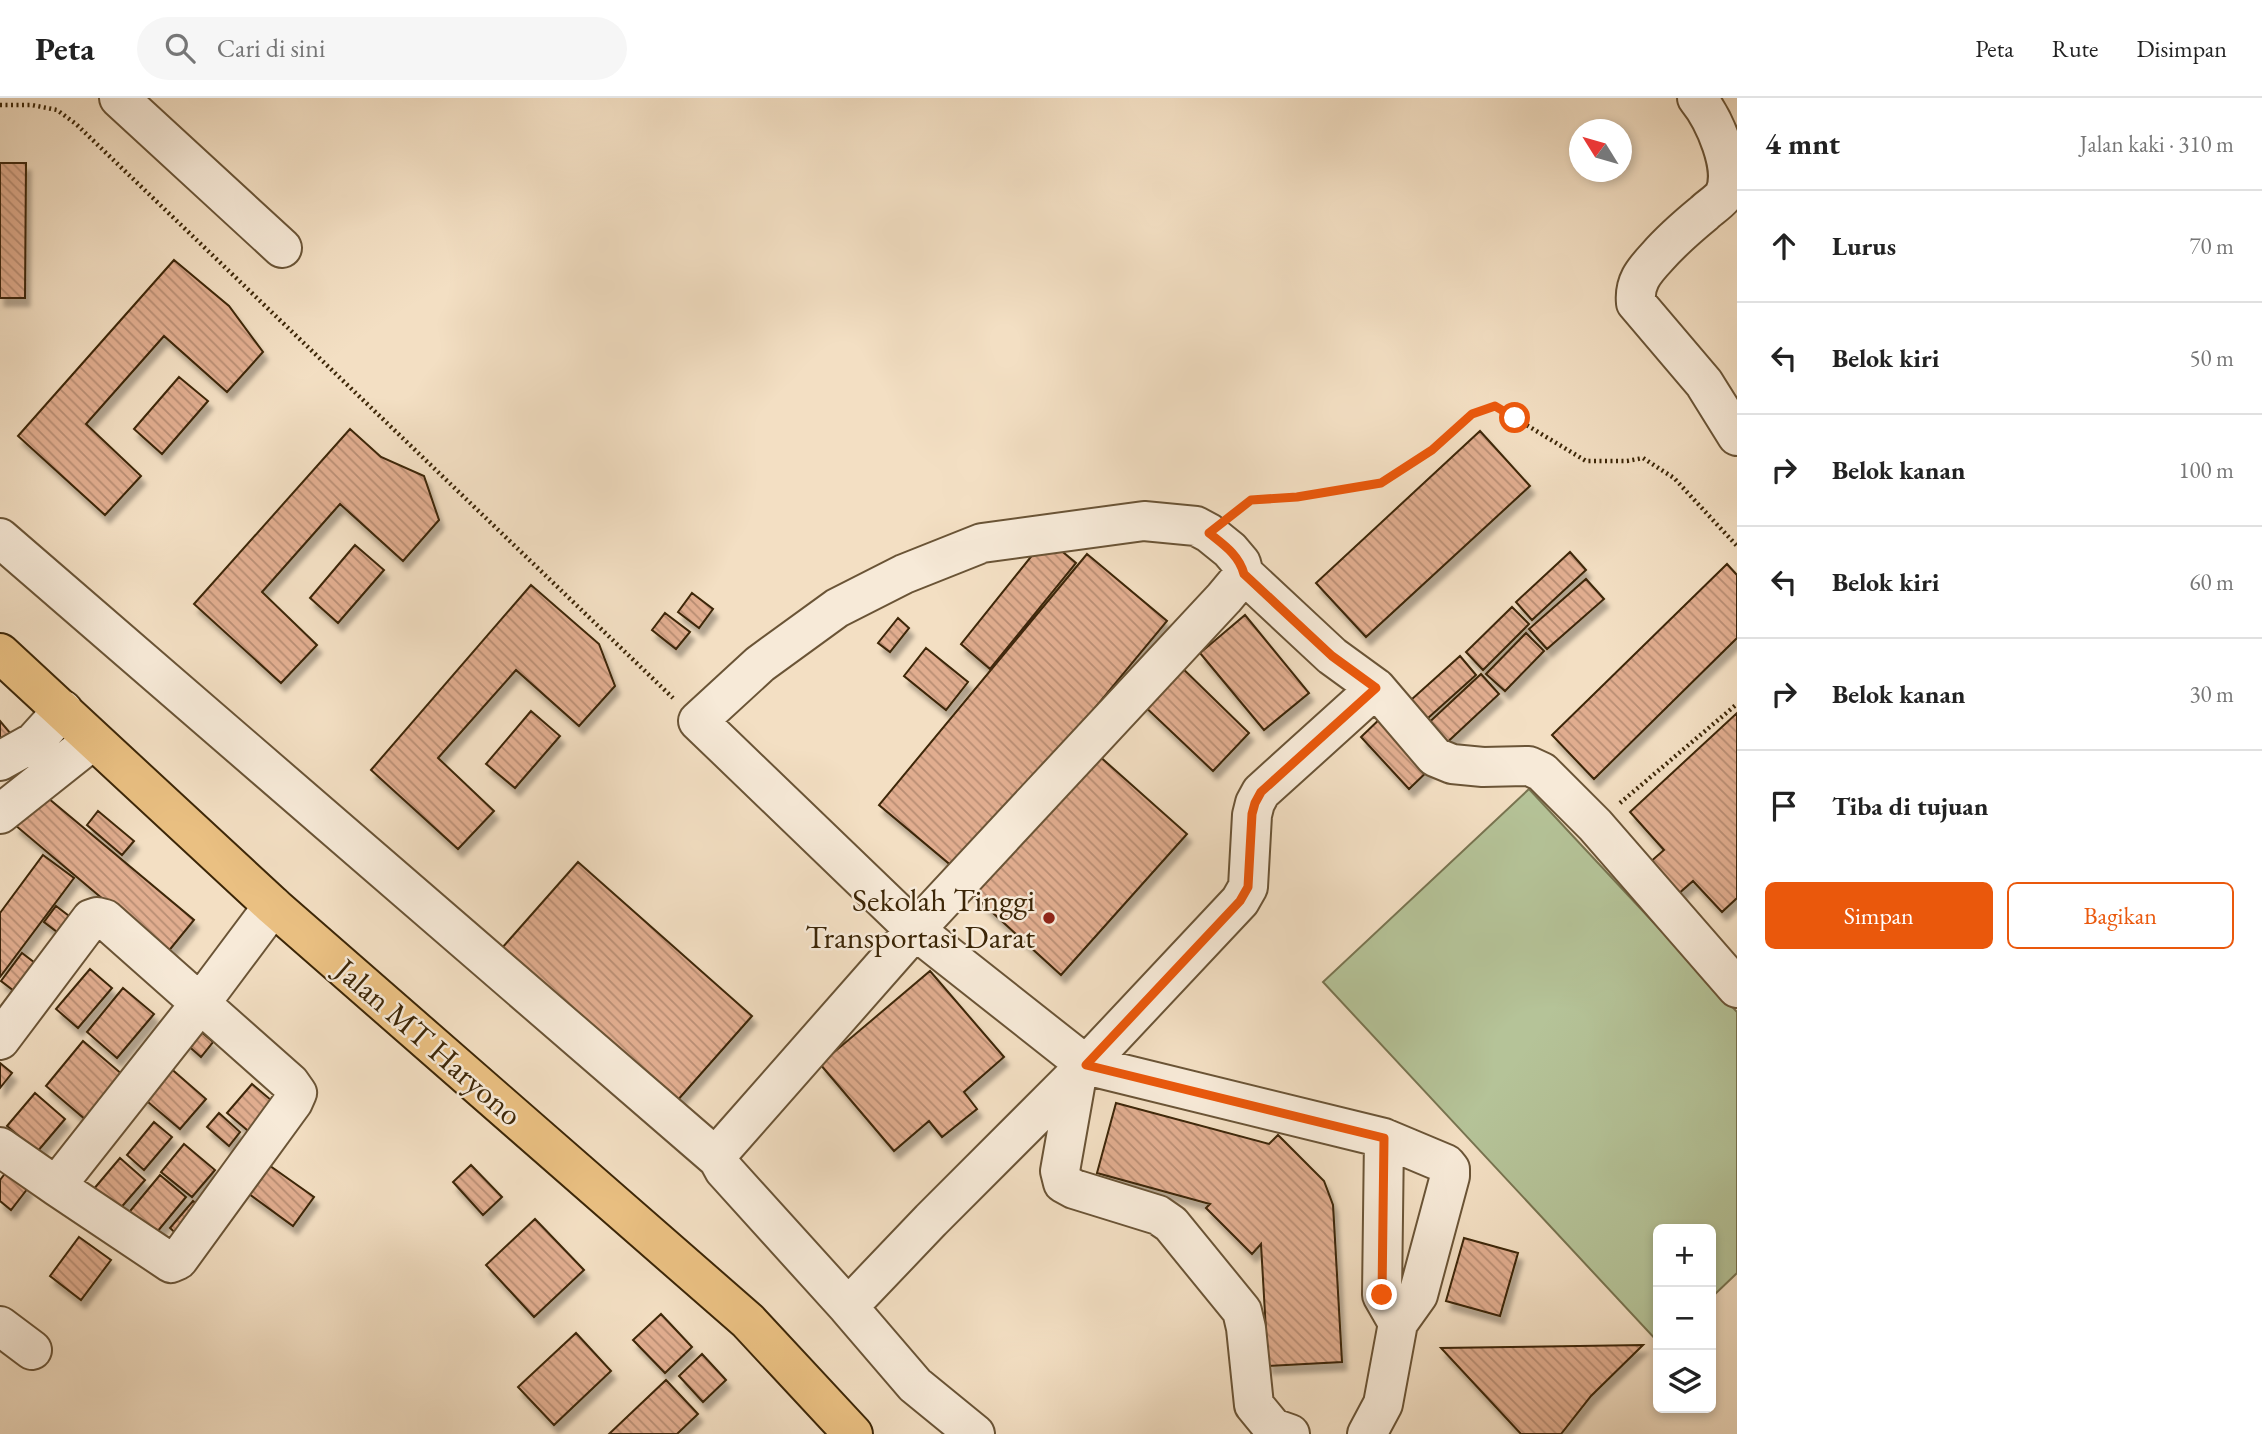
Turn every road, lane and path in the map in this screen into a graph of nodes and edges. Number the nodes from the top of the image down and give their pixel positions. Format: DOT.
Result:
graph roads {
  1 [pos="119,98"];
  2 [pos="1697,98"];
  3 [pos="0,104"];
  4 [pos="282,248"];
  5 [pos="1737,436"];
  6 [pos="1209,533"];
  7 [pos="0,538"];
  8 [pos="1737,546"];
  9 [pos="1244,574"];
  10 [pos="0,653"];
  11 [pos="1376,688"];
  12 [pos="1737,704"];
  13 [pos="63,710"];
  14 [pos="698,721"];
  15 [pos="92,741"];
  16 [pos="0,761"];
  17 [pos="0,814"];
  18 [pos="1595,825"];
  19 [pos="273,906"];
  20 [pos="915,930"];
  21 [pos="1737,988"];
  22 [pos="200,1005"];
  23 [pos="0,1040"];
  24 [pos="1082,1070"];
  25 [pos="1384,1138"];
  26 [pos="0,1147"];
  27 [pos="718,1159"];
  28 [pos="56,1186"];
  29 [pos="848,1307"];
  30 [pos="1398,1323"];
  31 [pos="0,1326"];
  32 [pos="32,1350"];
  33 [pos="853,1434"];
  34 [pos="975,1434"];
  35 [pos="1290,1434"];
  36 [pos="1367,1434"];
  1 -- 4 [label="street"];
  2 -- 5 [label="street"];
  3 -- 14 [label="path"];
  6 -- 8 [label="path"];
  6 -- 9 [label="street"];
  6 -- 14 [label="street"];
  7 -- 27 [label="street"];
  9 -- 11 [label="street"];
  9 -- 20 [label="street"];
  10 -- 13 [label="main road, Jalan MT Haryono"];
  11 -- 18 [label="street"];
  11 -- 24 [label="street"];
  12 -- 18 [label="path"];
  13 -- 15 [label="main road, Jalan MT Haryono"];
  13 -- 16 [label="street"];
  14 -- 20 [label="street"];
  15 -- 17 [label="street"];
  15 -- 19 [label="main road, Jalan MT Haryono"];
  18 -- 21 [label="street"];
  19 -- 22 [label="street"];
  19 -- 33 [label="main road, Jalan MT Haryono"];
  20 -- 24 [label="street"];
  20 -- 27 [label="street"];
  22 -- 23 [label="street"];
  22 -- 28 [label="street"];
  22 -- 28 [label="street"];
  24 -- 25 [label="street"];
  24 -- 29 [label="street"];
  24 -- 35 [label="street"];
  25 -- 30 [label="street"];
  25 -- 30 [label="street"];
  26 -- 28 [label="street"];
  27 -- 29 [label="street"];
  29 -- 34 [label="street"];
  30 -- 36 [label="street"];
  31 -- 32 [label="street"];
}
